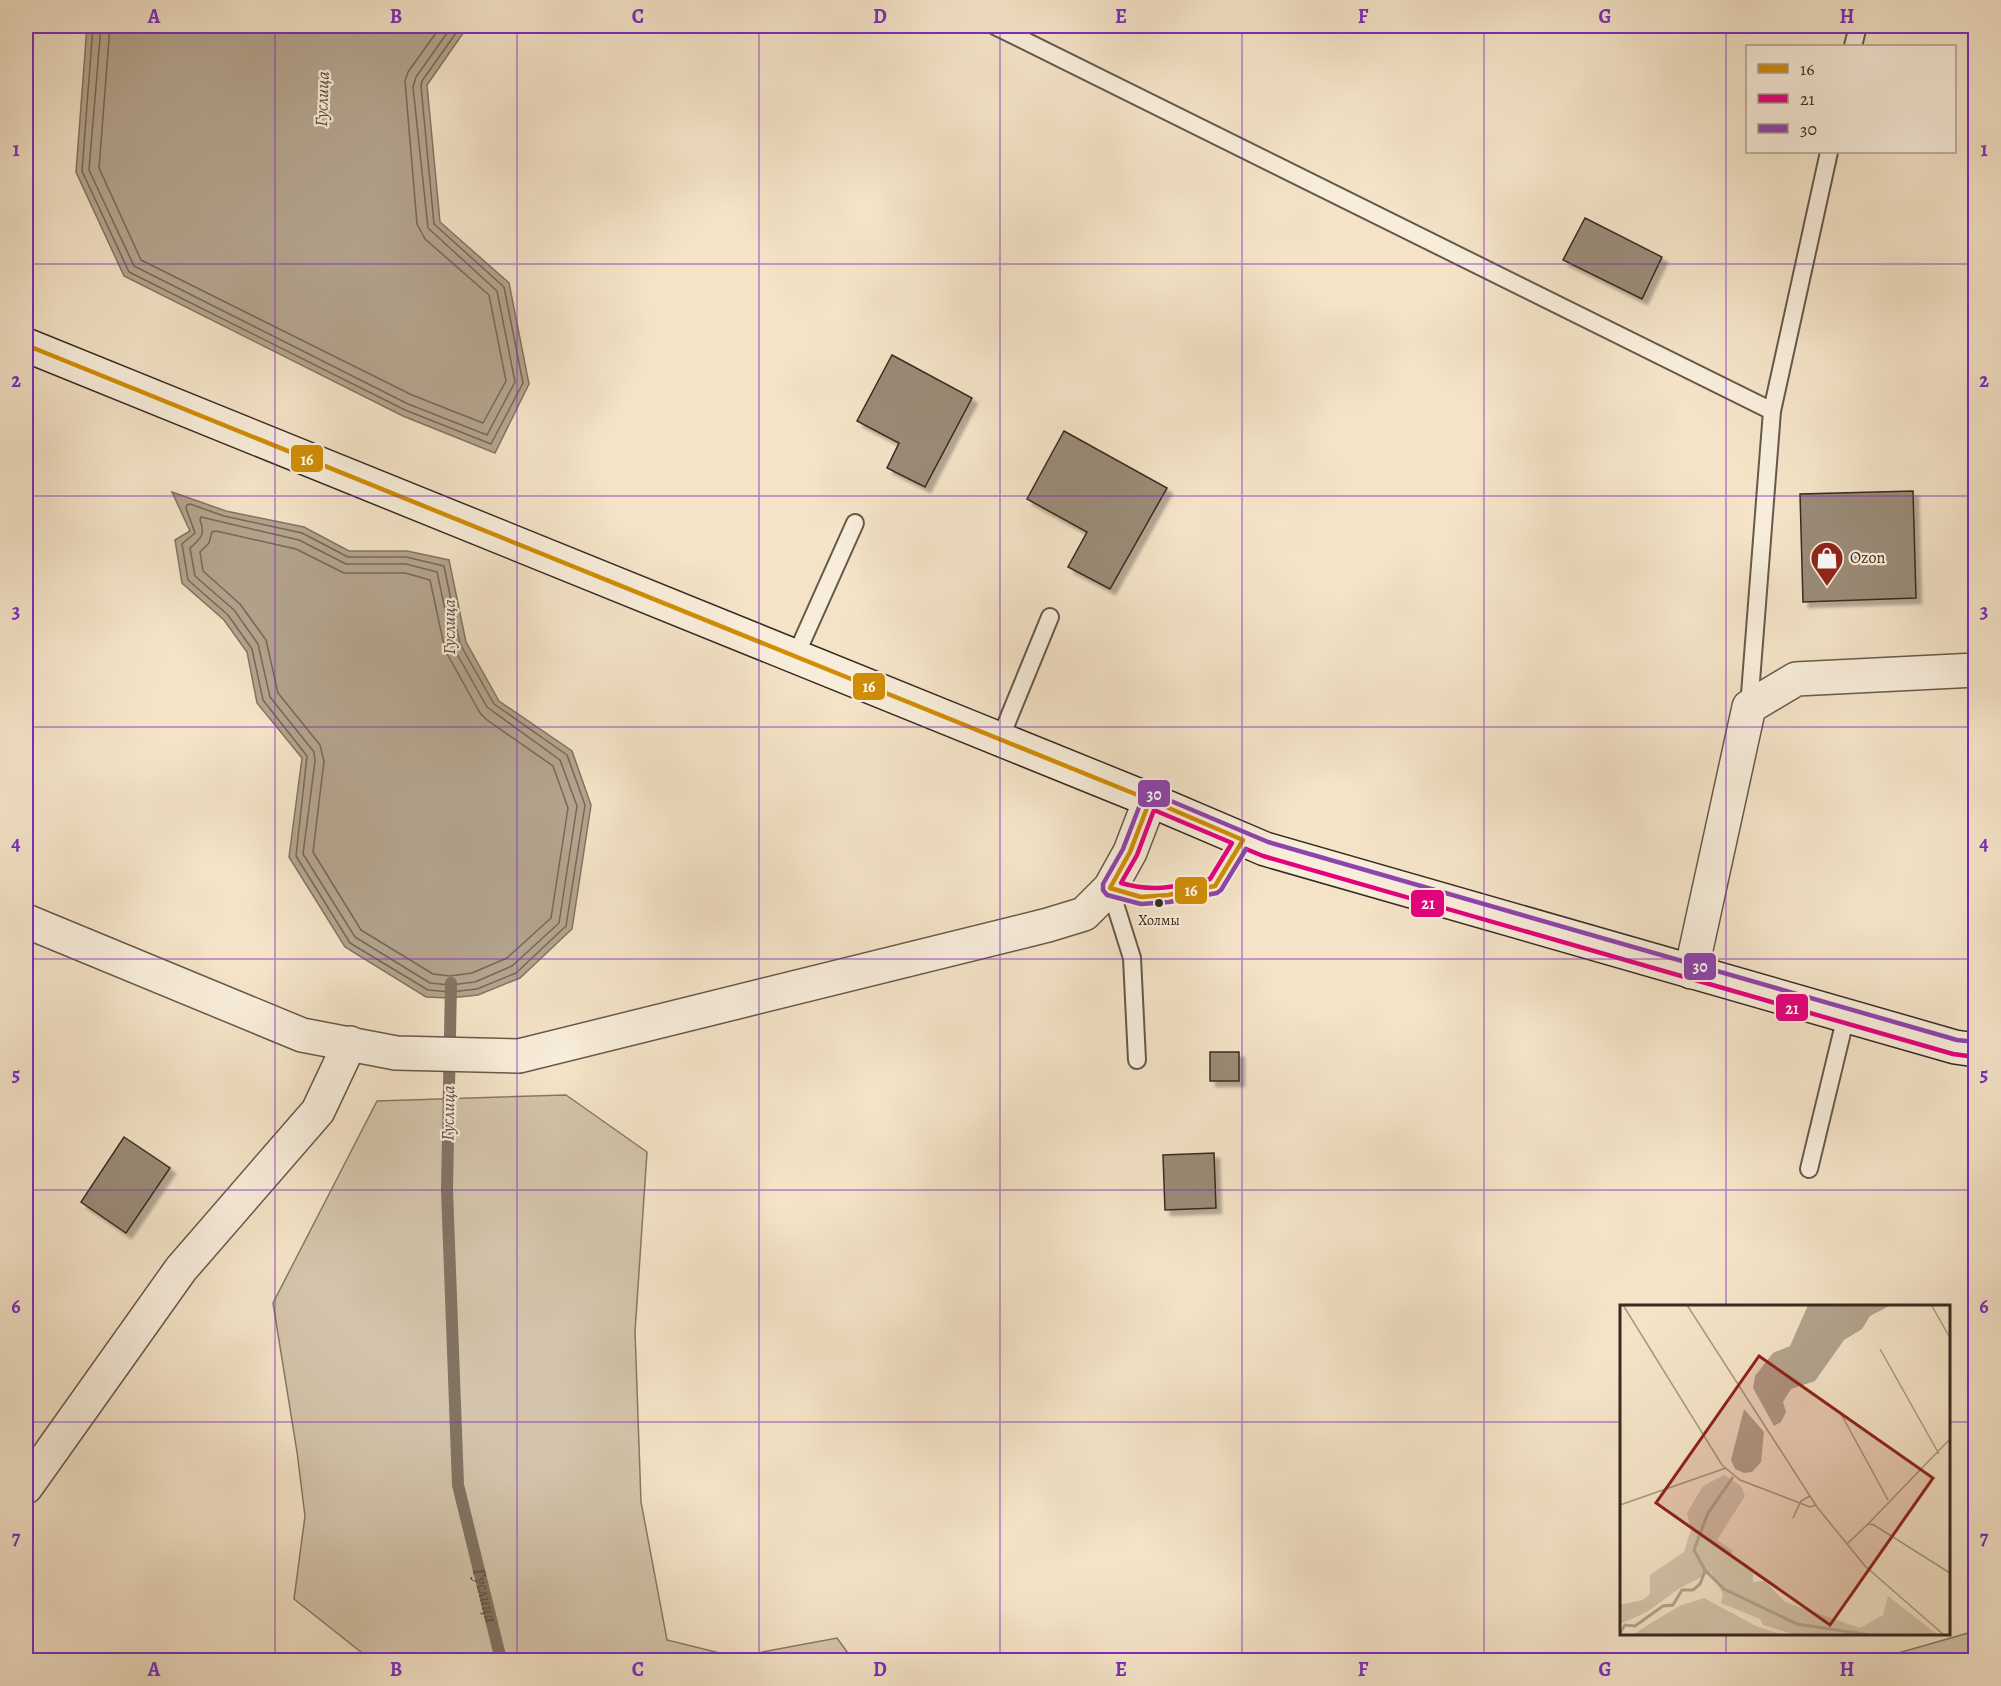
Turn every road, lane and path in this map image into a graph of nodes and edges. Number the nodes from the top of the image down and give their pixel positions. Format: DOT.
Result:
graph roads {
  1 [pos="995,26"];
  2 [pos="1858,26"];
  3 [pos="1853,45"];
  4 [pos="1829,153"];
  5 [pos="26,345"];
  6 [pos="1772,411"];
  7 [pos="855,523"];
  8 [pos="1050,617"];
  9 [pos="795,657"];
  10 [pos="1976,670"];
  11 [pos="1749,707"];
  12 [pos="1000,739"];
  13 [pos="1150,800"];
  14 [pos="1243,840"];
  15 [pos="1110,888"];
  16 [pos="26,921"];
  17 [pos="1691,972"];
  18 [pos="1846,1016"];
  19 [pos="350,1043"];
  20 [pos="1976,1050"];
  21 [pos="1137,1060"];
  22 [pos="1809,1169"];
  23 [pos="26,1487"];
  1 -- 6 [label="lane"];
  2 -- 3 [label="lane"];
  4 -- 6 [label="lane"];
  5 -- 9 [label="street"];
  6 -- 11 [label="lane"];
  7 -- 9 [label="lane"];
  8 -- 12 [label="lane"];
  9 -- 12 [label="street"];
  10 -- 11 [label="street"];
  11 -- 17 [label="street"];
  12 -- 13 [label="street"];
  13 -- 14 [label="street"];
  13 -- 15 [label="street"];
  14 -- 15 [label="lane"];
  14 -- 17 [label="street"];
  15 -- 19 [label="street"];
  15 -- 21 [label="lane"];
  16 -- 19 [label="street"];
  17 -- 18 [label="street"];
  18 -- 20 [label="street"];
  18 -- 22 [label="lane"];
  19 -- 23 [label="street"];
}
